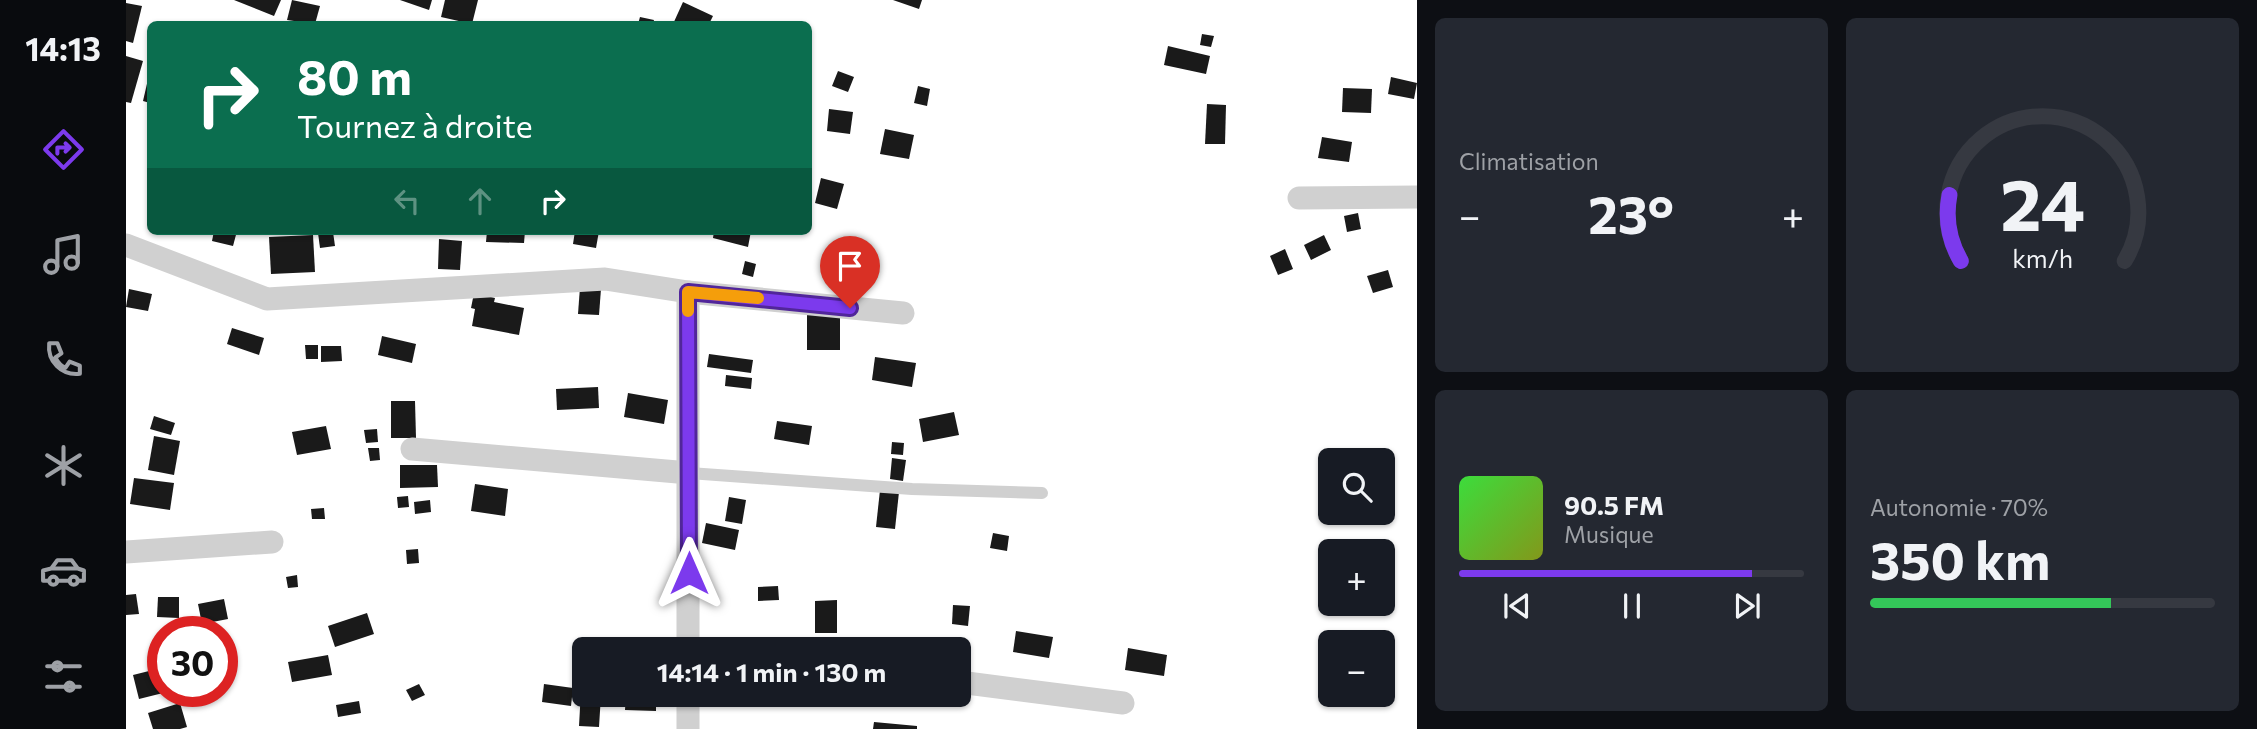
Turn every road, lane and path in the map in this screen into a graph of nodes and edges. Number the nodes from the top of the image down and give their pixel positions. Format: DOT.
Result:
graph roads {
  1 [pos="1417,197"];
  2 [pos="1299,198"];
  3 [pos="126,245"];
  4 [pos="688,292"];
  5 [pos="904,313"];
  6 [pos="412,449"];
  7 [pos="689,473"];
  8 [pos="1042,493"];
  9 [pos="272,542"];
  10 [pos="126,552"];
  11 [pos="688,637"];
  12 [pos="971,684"];
  13 [pos="1124,703"];
  14 [pos="688,707"];
  15 [pos="688,729"];
  1 -- 2 [label="street"];
  3 -- 4 [label="street"];
  4 -- 5 [label="street"];
  4 -- 7 [label="street"];
  6 -- 7 [label="street"];
  7 -- 8 [label="lane"];
  7 -- 11 [label="street"];
  9 -- 10 [label="street"];
  12 -- 13 [label="street"];
  14 -- 15 [label="street"];
}
